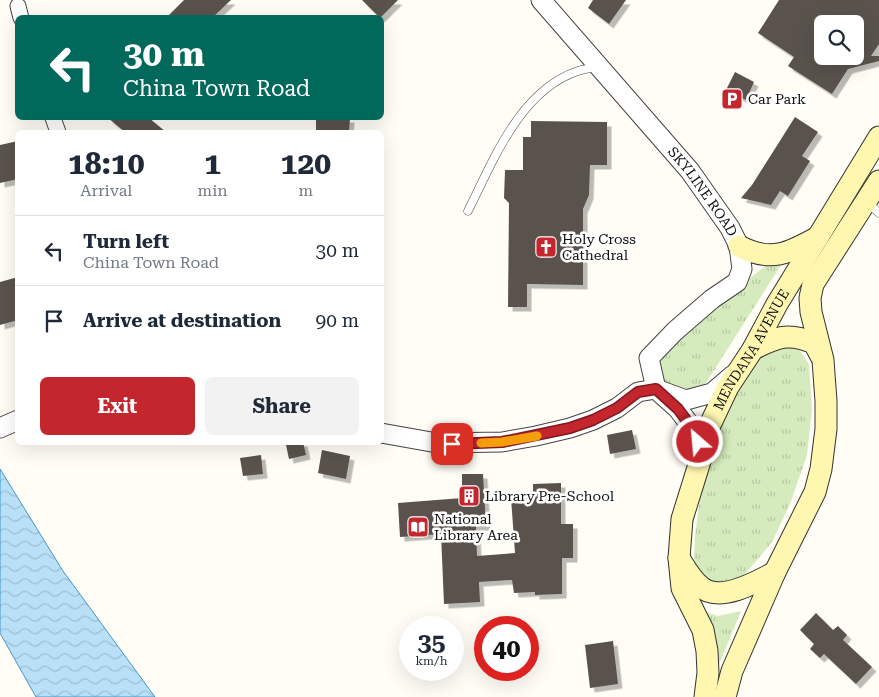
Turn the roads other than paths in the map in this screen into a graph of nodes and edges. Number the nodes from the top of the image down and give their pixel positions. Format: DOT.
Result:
graph roads {
  1 [pos="541,0"];
  2 [pos="600,67"];
  3 [pos="879,137"];
  4 [pos="879,181"];
  5 [pos="872,207"];
  6 [pos="468,211"];
  7 [pos="819,236"];
  8 [pos="739,246"];
  9 [pos="753,349"];
  10 [pos="823,360"];
  11 [pos="738,371"];
  12 [pos="656,389"];
  13 [pos="15,421"];
  14 [pos="0,428"];
  15 [pos="384,434"];
  16 [pos="702,451"];
  17 [pos="679,558"];
  18 [pos="775,572"];
  19 [pos="705,697"];
  20 [pos="725,697"];
  1 -- 2 [label="street, SKYLINE ROAD"];
  2 -- 6 [label="lane"];
  2 -- 8 [label="street, SKYLINE ROAD"];
  3 -- 7 [label="main road, MENDANA AVENUE"];
  4 -- 5 [label="main road, MENDANA AVENUE"];
  5 -- 10 [label="main road, MENDANA AVENUE"];
  7 -- 8 [label="main road"];
  7 -- 9 [label="main road, MENDANA AVENUE"];
  8 -- 12 [label="street, SKYLINE ROAD"];
  9 -- 10 [label="main road"];
  9 -- 11 [label="main road, MENDANA AVENUE"];
  10 -- 18 [label="main road, MENDANA AVENUE"];
  11 -- 12 [label="street"];
  11 -- 16 [label="main road, MENDANA AVENUE"];
  12 -- 15 [label="street"];
  12 -- 16 [label="street"];
  13 -- 14 [label="street"];
  16 -- 17 [label="main road, MENDANA AVENUE"];
  17 -- 18 [label="main road"];
  17 -- 19 [label="main road, MENDANA AVENUE"];
  18 -- 20 [label="main road, MENDANA AVENUE"];
}
